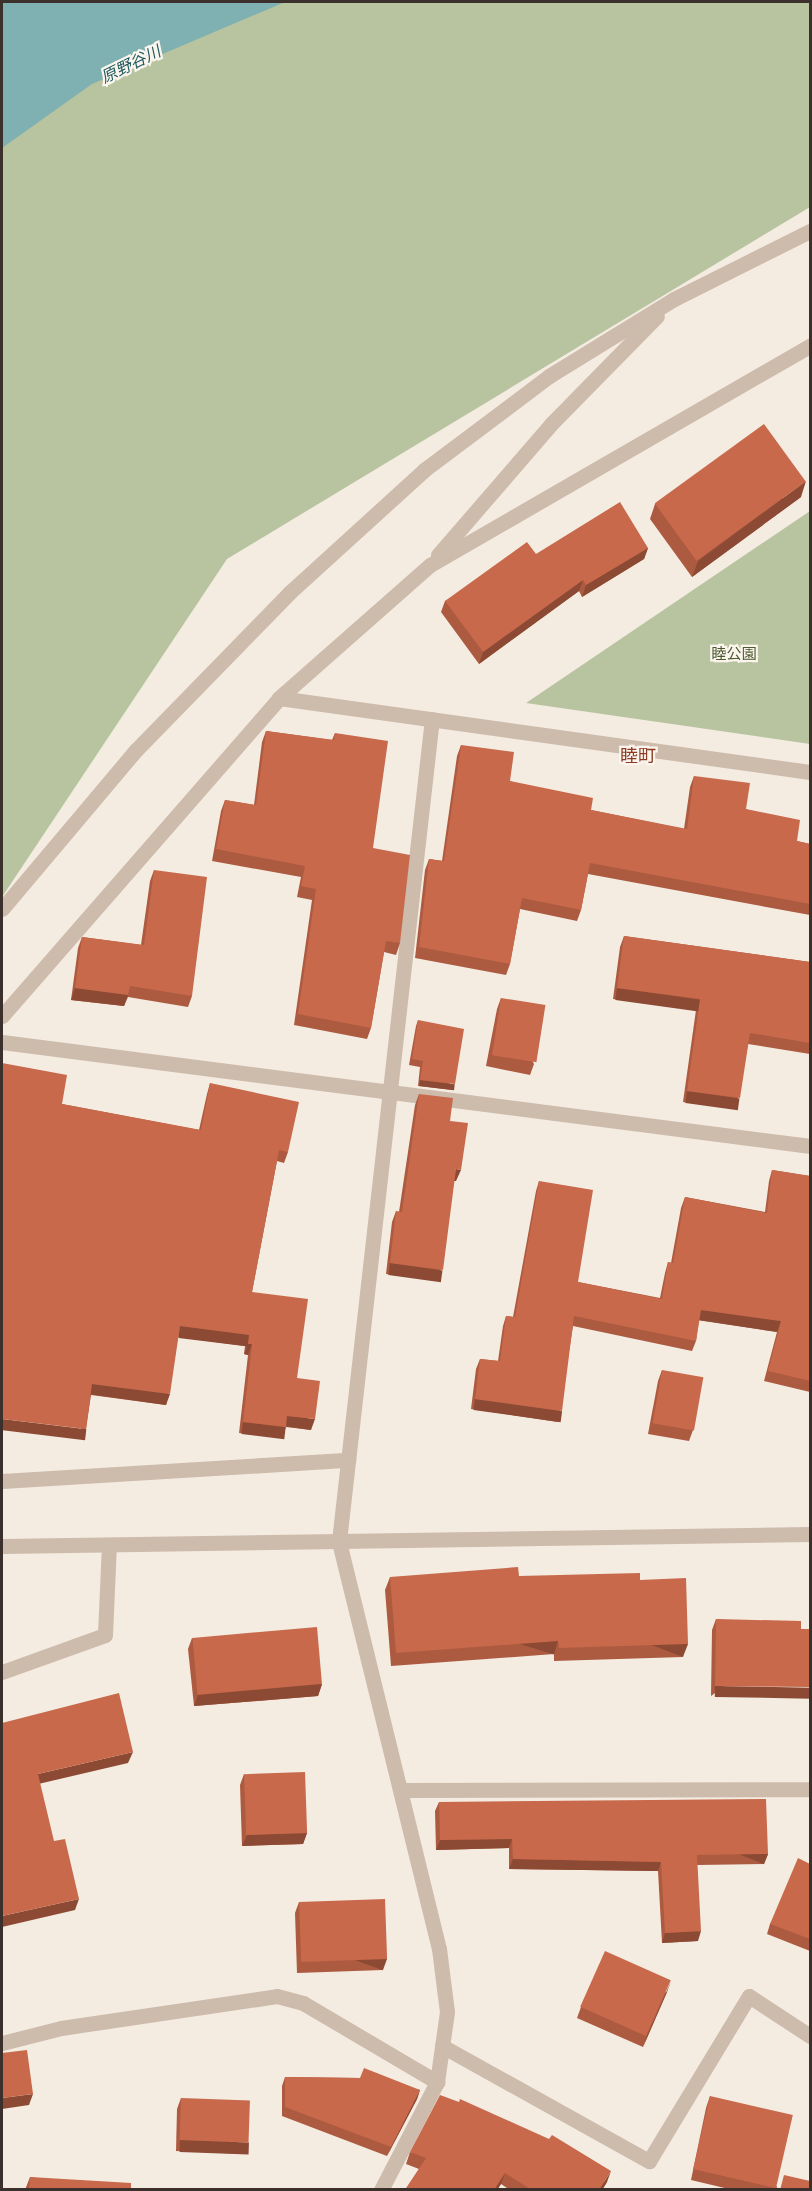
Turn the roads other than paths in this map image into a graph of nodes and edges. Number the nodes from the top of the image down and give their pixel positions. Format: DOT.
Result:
graph roads {
  1 [pos="810,231"];
  2 [pos="674,299"];
  3 [pos="808,350"];
  4 [pos="430,565"];
  5 [pos="279,698"];
  6 [pos="432,719"];
  7 [pos="810,772"];
  8 [pos="2,909"];
  9 [pos="2,1016"];
  10 [pos="2,1042"];
  11 [pos="390,1092"];
  12 [pos="810,1146"];
  13 [pos="348,1461"];
  14 [pos="2,1481"];
  15 [pos="810,1534"];
  16 [pos="339,1541"];
  17 [pos="109,1545"];
  18 [pos="2,1546"];
  19 [pos="2,1672"];
  20 [pos="810,1789"];
  21 [pos="401,1790"];
  22 [pos="810,2036"];
  23 [pos="2,2043"];
  24 [pos="442,2046"];
  25 [pos="437,2082"];
  26 [pos="381,2190"];
  1 -- 2 [label="street"];
  2 -- 4 [label="street"];
  2 -- 8 [label="street"];
  3 -- 4 [label="street"];
  4 -- 5 [label="street"];
  5 -- 6 [label="street"];
  5 -- 9 [label="street"];
  6 -- 7 [label="street"];
  6 -- 11 [label="street"];
  10 -- 11 [label="street"];
  11 -- 12 [label="street"];
  11 -- 13 [label="street"];
  13 -- 14 [label="street"];
  13 -- 16 [label="street"];
  15 -- 16 [label="street"];
  16 -- 17 [label="street"];
  16 -- 21 [label="street"];
  17 -- 18 [label="street"];
  17 -- 19 [label="street"];
  20 -- 21 [label="street"];
  21 -- 24 [label="street"];
  22 -- 24 [label="street"];
  23 -- 25 [label="street"];
  24 -- 25 [label="street"];
  25 -- 26 [label="street"];
}
